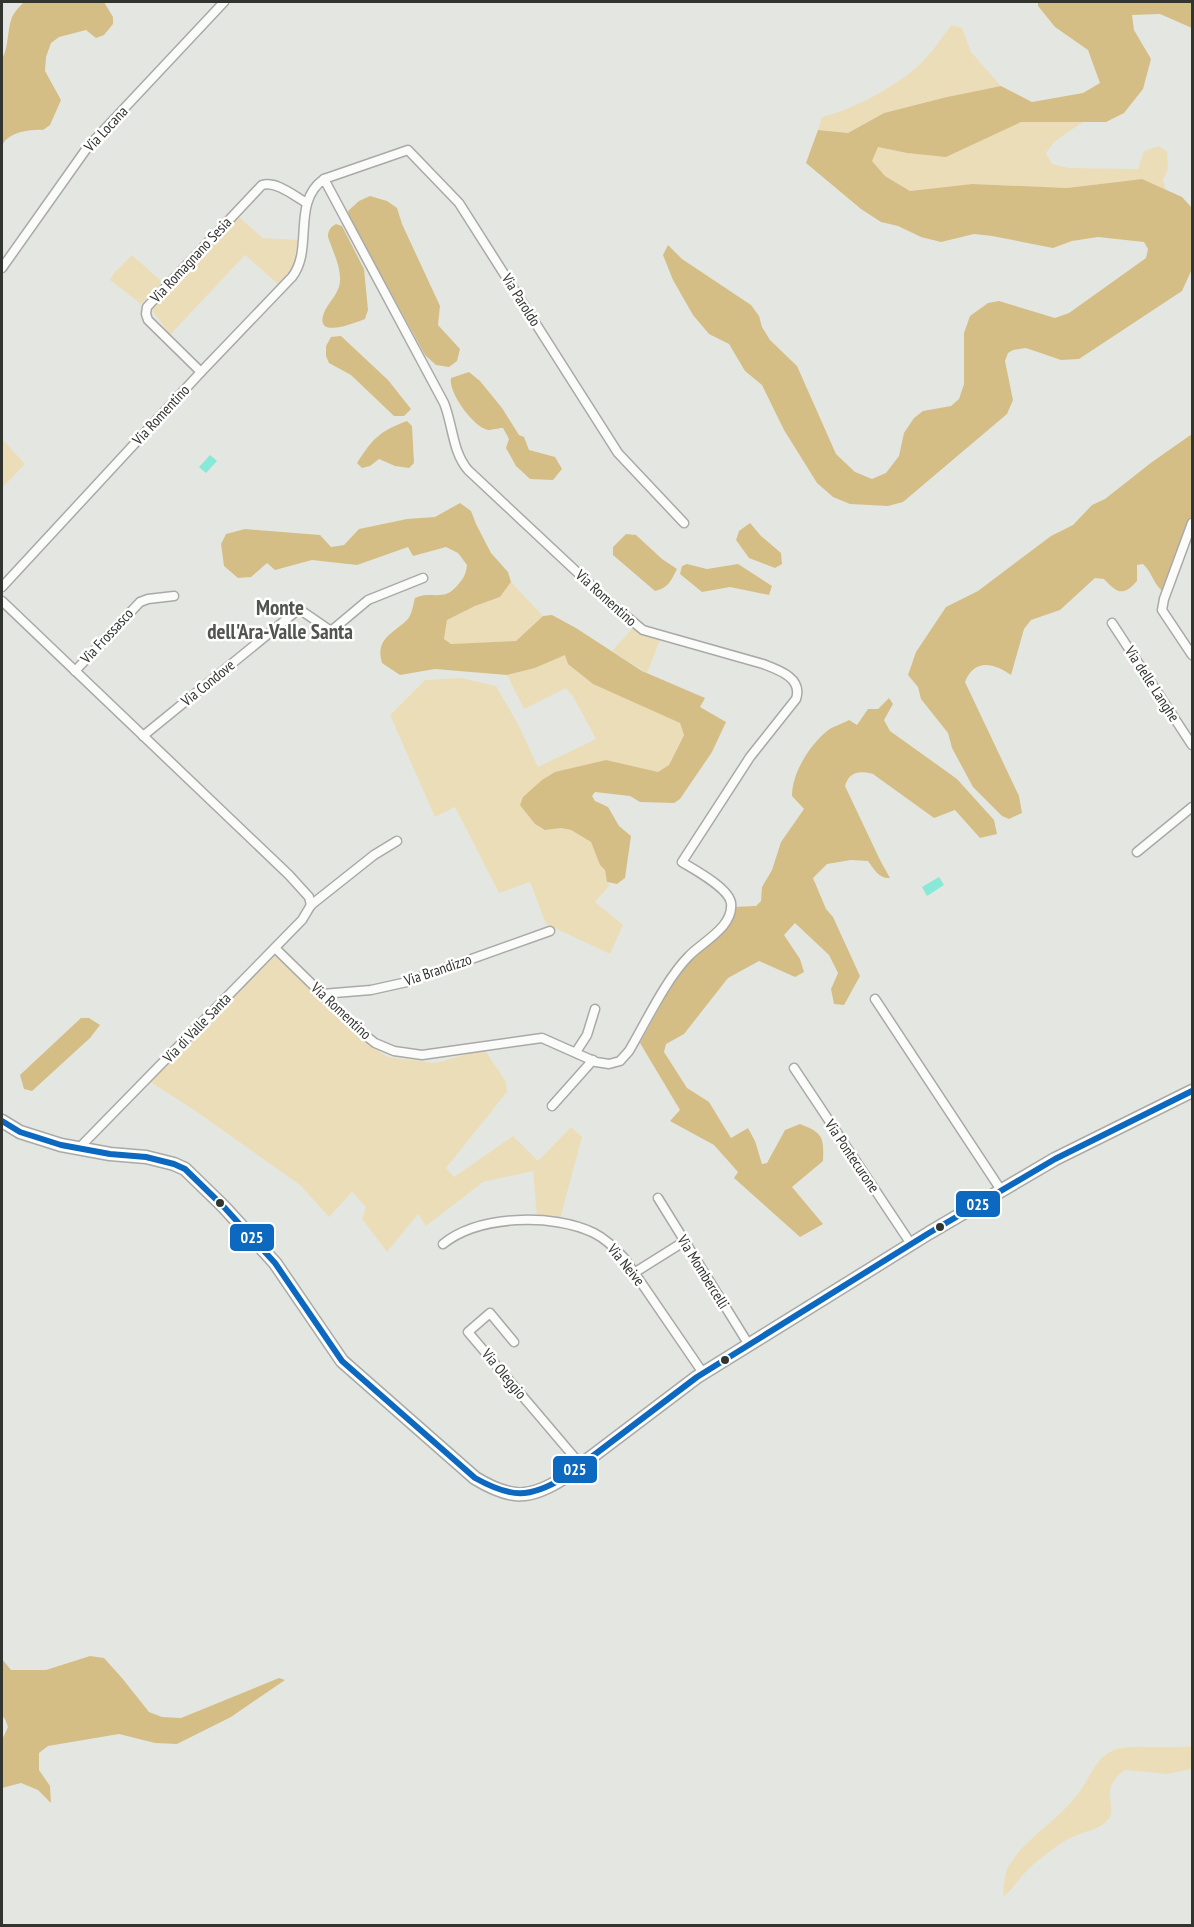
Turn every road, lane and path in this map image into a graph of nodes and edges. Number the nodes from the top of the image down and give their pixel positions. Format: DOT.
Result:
graph roads {
  1 [pos="224,2"];
  2 [pos="324,179"];
  3 [pos="307,203"];
  4 [pos="2,268"];
  5 [pos="201,372"];
  6 [pos="684,523"];
  7 [pos="1192,523"];
  8 [pos="423,578"];
  9 [pos="2,587"];
  10 [pos="174,596"];
  11 [pos="2,601"];
  12 [pos="1112,623"];
  13 [pos="1192,655"];
  14 [pos="75,671"];
  15 [pos="143,736"];
  16 [pos="1192,746"];
  17 [pos="1192,807"];
  18 [pos="397,841"];
  19 [pos="1137,852"];
  20 [pos="310,905"];
  21 [pos="550,930"];
  22 [pos="276,948"];
  23 [pos="322,994"];
  24 [pos="875,999"];
  25 [pos="595,1009"];
  26 [pos="576,1052"];
  27 [pos="592,1060"];
  28 [pos="794,1068"];
  29 [pos="1192,1091"];
  30 [pos="552,1106"];
  31 [pos="2,1121"];
  32 [pos="79,1149"];
  33 [pos="1000,1190"];
  34 [pos="657,1198"];
  35 [pos="685,1241"];
  36 [pos="443,1244"];
  37 [pos="911,1244"];
  38 [pos="634,1273"];
  39 [pos="514,1342"];
  40 [pos="749,1345"];
  41 [pos="703,1373"];
  42 [pos="581,1465"];
  1 -- 4 [label="street, Via Locana"];
  2 -- 3 [label="street, Via Romentino"];
  2 -- 6 [label="street, Via Paroldo"];
  2 -- 27 [label="street, Via Romentino"];
  3 -- 5 [label="street, Via Romentino"];
  3 -- 5 [label="street, Via Romagnano Sesia"];
  5 -- 9 [label="street, Via Romentino"];
  7 -- 13 [label="street"];
  8 -- 15 [label="street, Via Condove"];
  10 -- 14 [label="street, Via Frossasco"];
  11 -- 14 [label="street"];
  12 -- 16 [label="street, Via delle Langhe"];
  14 -- 15 [label="street"];
  15 -- 20 [label="street"];
  17 -- 19 [label="street"];
  18 -- 20 [label="street, Via di Valle Santa"];
  20 -- 22 [label="street, Via di Valle Santa"];
  21 -- 23 [label="street, Via Brandizzo"];
  22 -- 23 [label="street, Via Romentino"];
  22 -- 32 [label="street, Via di Valle Santa"];
  23 -- 26 [label="street, Via Romentino"];
  24 -- 33 [label="street"];
  25 -- 26 [label="street"];
  26 -- 27 [label="street, Via Romentino"];
  27 -- 30 [label="street"];
  28 -- 37 [label="street, Via Pontecurone"];
  29 -- 33 [label="street"];
  31 -- 32 [label="street"];
  32 -- 42 [label="street"];
  33 -- 37 [label="street"];
  34 -- 35 [label="street, Via Mombercelli"];
  35 -- 38 [label="street"];
  35 -- 40 [label="street, Via Mombercelli"];
  36 -- 38 [label="street, Via Neive"];
  37 -- 40 [label="street"];
  38 -- 41 [label="street, Via Neive"];
  39 -- 42 [label="street, Via Oleggio"];
  40 -- 41 [label="street"];
  41 -- 42 [label="street"];
}
